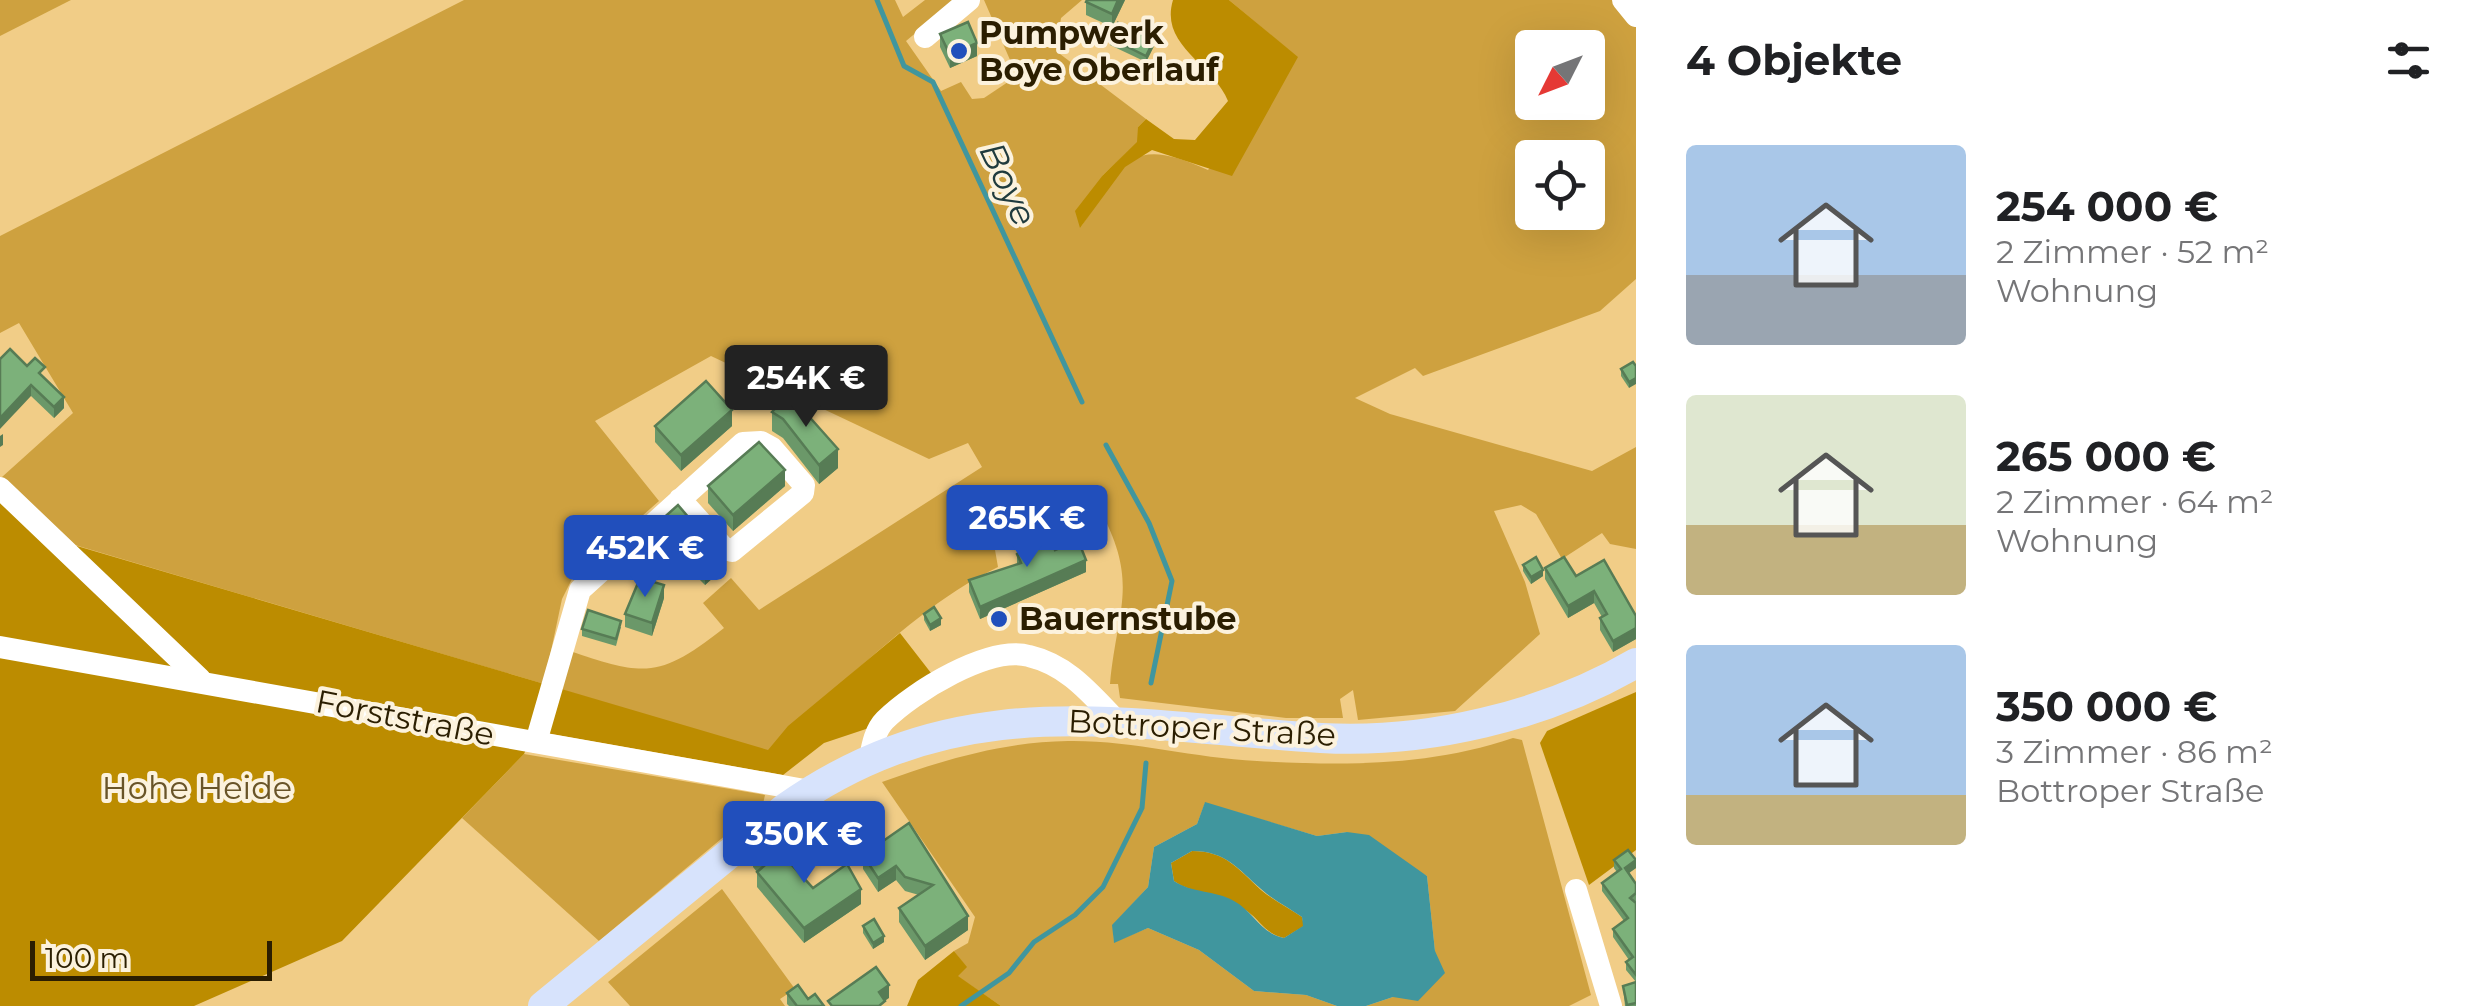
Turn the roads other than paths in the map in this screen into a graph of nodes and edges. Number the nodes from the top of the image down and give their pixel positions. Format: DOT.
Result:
graph roads {
  1 [pos="968,0"];
  2 [pos="1623,0"];
  3 [pos="1636,16"];
  4 [pos="926,38"];
  5 [pos="0,488"];
  6 [pos="680,500"];
  7 [pos="0,646"];
  8 [pos="1636,663"];
  9 [pos="200,679"];
  10 [pos="1115,718"];
  11 [pos="536,742"];
  12 [pos="869,763"];
  13 [pos="810,791"];
  14 [pos="1576,890"];
  15 [pos="543,1006"];
  16 [pos="1611,1006"];
  1 -- 4 [label="street"];
  2 -- 3 [label="street"];
  5 -- 9 [label="street"];
  6 -- 6 [label="street"];
  6 -- 11 [label="street"];
  7 -- 9 [label="street, Forststraße"];
  8 -- 10 [label="main road, Bottroper Straße"];
  9 -- 11 [label="street, Forststraße"];
  10 -- 12 [label="main road, Bottroper Straße"];
  10 -- 12 [label="street"];
  11 -- 13 [label="street, Forststraße"];
  12 -- 13 [label="main road, Bottroper Straße"];
  13 -- 15 [label="main road, Bottroper Straße"];
  14 -- 16 [label="street"];
}
